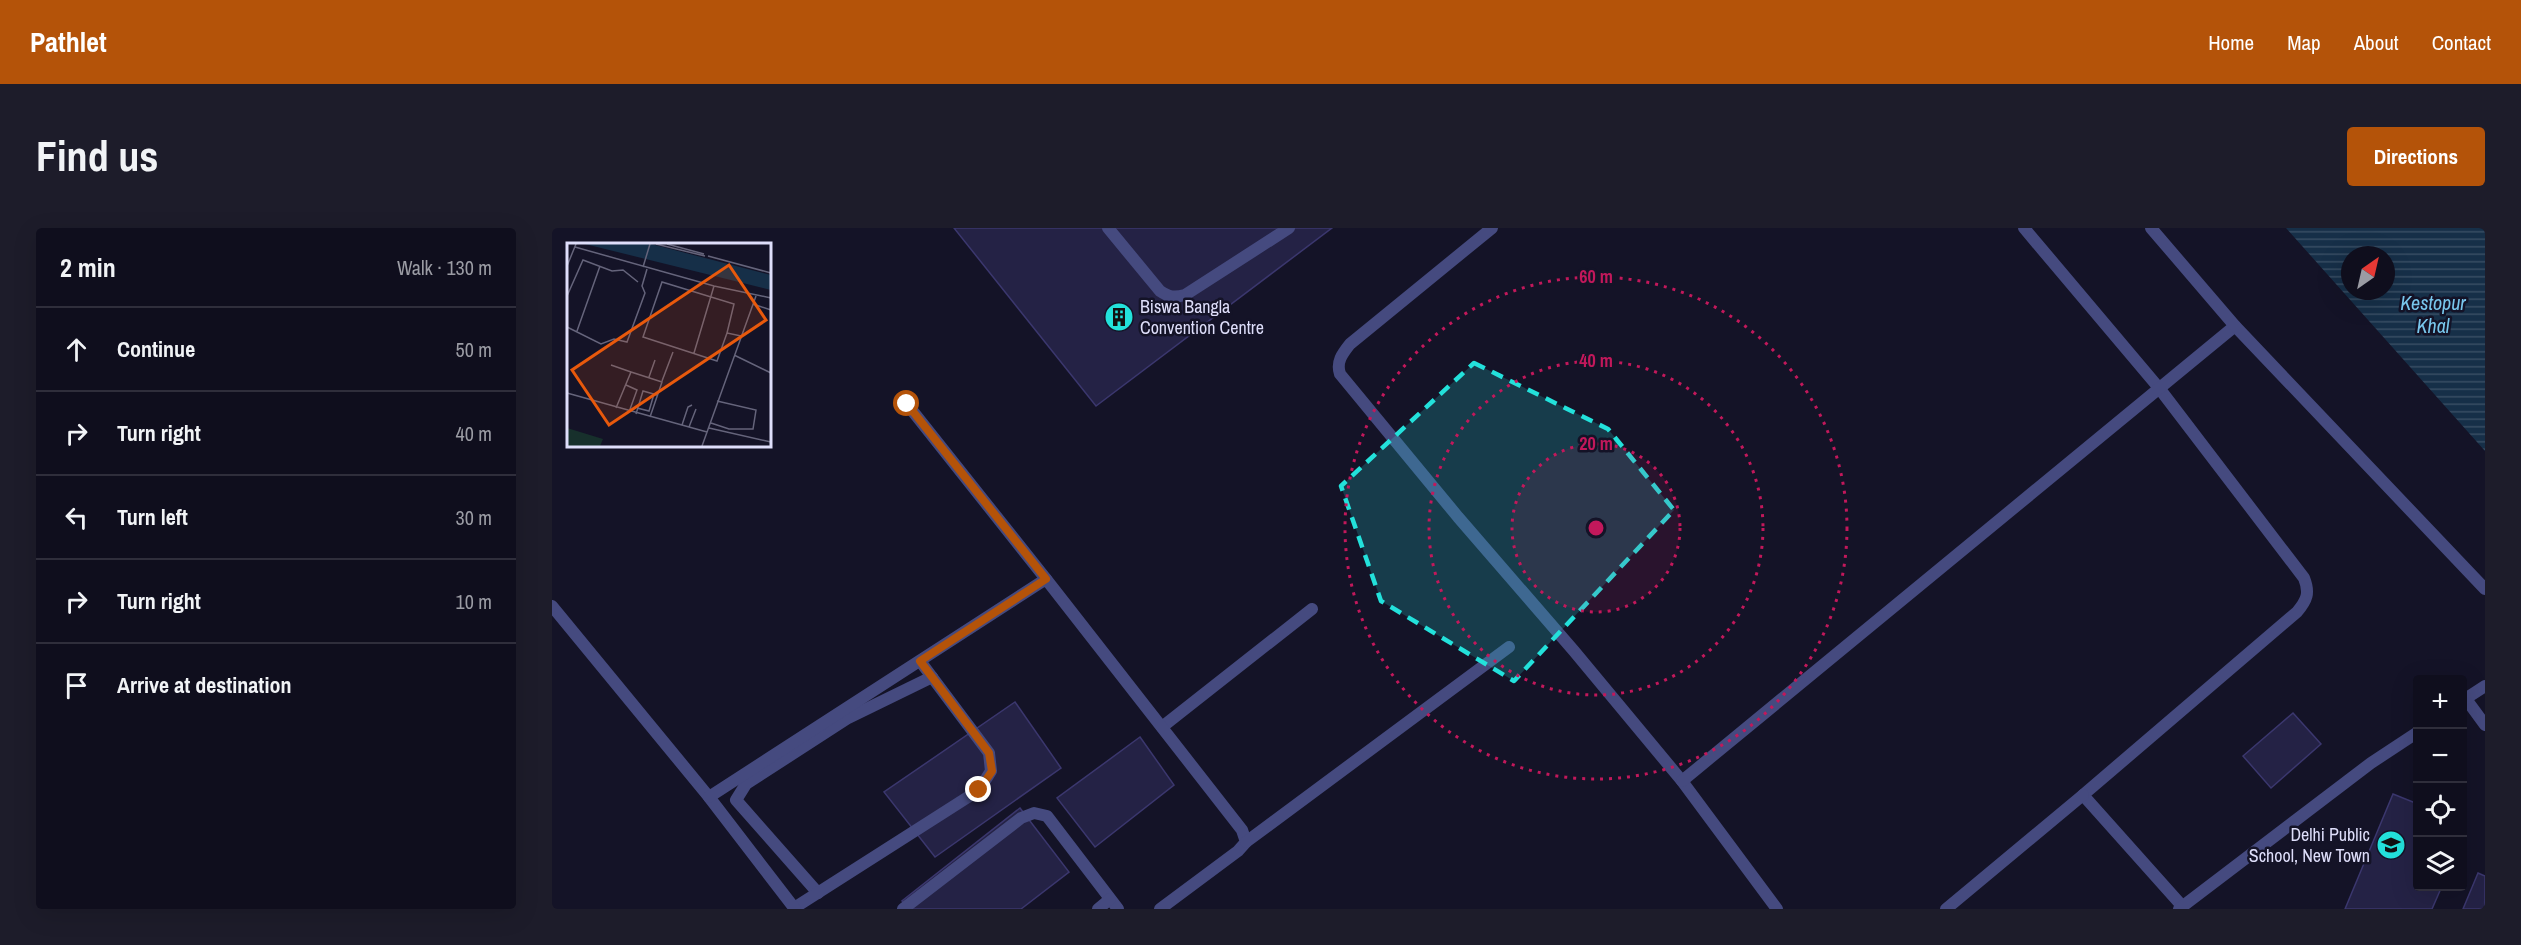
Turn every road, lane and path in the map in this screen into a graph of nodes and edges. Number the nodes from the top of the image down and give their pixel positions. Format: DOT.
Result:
graph roads {
  1 [pos="1108,228"];
  2 [pos="1289,228"];
  3 [pos="1492,228"];
  4 [pos="2024,228"];
  5 [pos="2151,228"];
  6 [pos="2235,326"];
  7 [pos="2159,388"];
  8 [pos="907,404"];
  9 [pos="1046,579"];
  10 [pos="2485,589"];
  11 [pos="552,606"];
  12 [pos="1312,609"];
  13 [pos="1509,647"];
  14 [pos="920,661"];
  15 [pos="932,677"];
  16 [pos="2485,686"];
  17 [pos="2467,698"];
  18 [pos="2467,704"];
  19 [pos="2485,725"];
  20 [pos="1162,727"];
  21 [pos="2413,735"];
  22 [pos="1682,781"];
  23 [pos="2083,795"];
  24 [pos="709,797"];
  25 [pos="1246,842"];
  26 [pos="819,893"];
  27 [pos="1114,904"];
  28 [pos="794,908"];
  29 [pos="2181,908"];
  30 [pos="903,909"];
  31 [pos="1098,909"];
  32 [pos="1160,909"];
  33 [pos="1777,909"];
  34 [pos="1946,909"];
  1 -- 2 [label="street"];
  3 -- 22 [label="street"];
  4 -- 7 [label="street"];
  5 -- 6 [label="street"];
  6 -- 7 [label="street"];
  6 -- 10 [label="street"];
  7 -- 22 [label="street"];
  7 -- 23 [label="street"];
  8 -- 9 [label="street"];
  9 -- 14 [label="street"];
  9 -- 20 [label="street"];
  11 -- 24 [label="street"];
  12 -- 20 [label="street"];
  13 -- 25 [label="street"];
  14 -- 15 [label="street"];
  14 -- 24 [label="street"];
  15 -- 26 [label="street"];
  15 -- 26 [label="street"];
  16 -- 17 [label="street"];
  18 -- 19 [label="street"];
  20 -- 25 [label="street"];
  21 -- 29 [label="street"];
  22 -- 33 [label="street"];
  23 -- 29 [label="street"];
  23 -- 34 [label="street"];
  24 -- 28 [label="street"];
  25 -- 32 [label="street"];
  26 -- 28 [label="street"];
  27 -- 30 [label="street"];
  27 -- 31 [label="street"];
}
